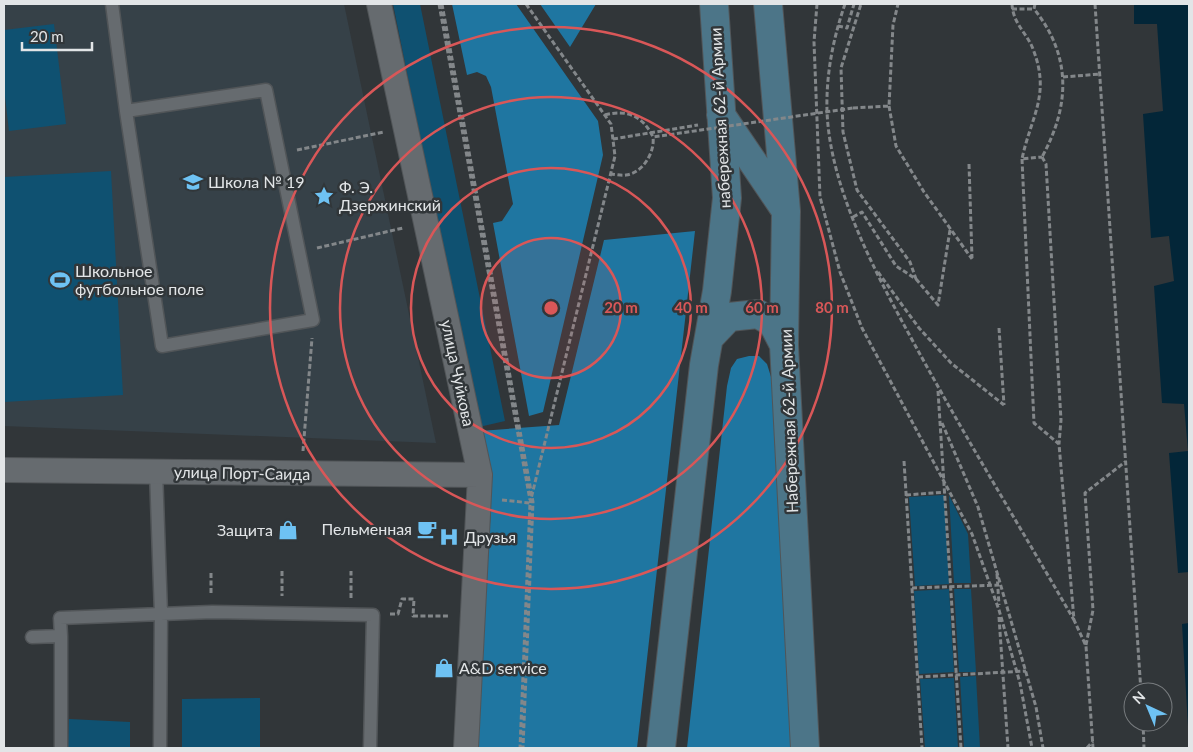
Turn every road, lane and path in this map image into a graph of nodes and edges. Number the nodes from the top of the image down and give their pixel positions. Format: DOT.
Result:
graph roads {
  1 [pos="112,4"];
  2 [pos="380,4"];
  3 [pos="440,4"];
  4 [pos="526,4"];
  5 [pos="714,4"];
  6 [pos="768,4"];
  7 [pos="817,4"];
  8 [pos="845,4"];
  9 [pos="854,4"];
  10 [pos="861,4"];
  11 [pos="898,4"];
  12 [pos="1012,4"];
  13 [pos="1035,4"];
  14 [pos="1095,4"];
  15 [pos="1012,9"];
  16 [pos="1034,9"];
  17 [pos="838,26"];
  18 [pos="1100,74"];
  19 [pos="1063,77"];
  20 [pos="777,106"];
  21 [pos="889,106"];
  22 [pos="126,111"];
  23 [pos="605,115"];
  24 [pos="710,120"];
  25 [pos="385,132"];
  26 [pos="653,136"];
  27 [pos="613,139"];
  28 [pos="279,154"];
  29 [pos="751,157"];
  30 [pos="1042,157"];
  31 [pos="1022,158"];
  32 [pos="969,164"];
  33 [pos="610,174"];
  34 [pos="726,198"];
  35 [pos="786,211"];
  36 [pos="853,217"];
  37 [pos="406,227"];
  38 [pos="951,229"];
  39 [pos="299,252"];
  40 [pos="870,261"];
  41 [pos="916,279"];
  42 [pos="313,320"];
  43 [pos="1000,328"];
  44 [pos="710,336"];
  45 [pos="784,345"];
  46 [pos="938,388"];
  47 [pos="940,418"];
  48 [pos="1059,444"];
  49 [pos="303,452"];
  50 [pos="904,461"];
  51 [pos="1125,462"];
  52 [pos="4,470"];
  53 [pos="156,471"];
  54 [pos="946,482"];
  55 [pos="480,486"];
  56 [pos="946,492"];
  57 [pos="906,494"];
  58 [pos="532,496"];
  59 [pos="530,503"];
  60 [pos="351,571"];
  61 [pos="282,572"];
  62 [pos="990,585"];
  63 [pos="999,585"];
  64 [pos="952,586"];
  65 [pos="912,588"];
  66 [pos="999,610"];
  67 [pos="283,613"];
  68 [pos="161,614"];
  69 [pos="351,614"];
  70 [pos="398,614"];
  71 [pos="458,616"];
  72 [pos="1074,620"];
  73 [pos="61,636"];
  74 [pos="32,637"];
  75 [pos="1086,646"];
  76 [pos="1026,671"];
  77 [pos="1003,672"];
  78 [pos="1016,672"];
  79 [pos="957,675"];
  80 [pos="918,677"];
  81 [pos="1140,682"];
  82 [pos="1143,732"];
  83 [pos="1093,741"];
  84 [pos="61,748"];
  85 [pos="160,748"];
  86 [pos="370,748"];
  87 [pos="466,748"];
  88 [pos="522,748"];
  89 [pos="660,748"];
  90 [pos="805,748"];
  91 [pos="922,748"];
  92 [pos="961,748"];
  93 [pos="1008,748"];
  94 [pos="1032,748"];
  95 [pos="1044,748"];
  96 [pos="1087,748"];
  97 [pos="1093,748"];
  98 [pos="1144,748"];
  1 -- 22 [label="lane"];
  2 -- 55 [label="street, улица Чуйкова"];
  3 -- 58 [label="path"];
  3 -- 59 [label="path"];
  4 -- 23 [label="path"];
  5 -- 24 [label="main road, набережная 62-й Армии"];
  6 -- 20 [label="main road, Набережная 62-й Армии"];
  7 -- 54 [label="path"];
  8 -- 17 [label="path"];
  9 -- 17 [label="path"];
  10 -- 41 [label="path"];
  11 -- 21 [label="path"];
  12 -- 15 [label="path"];
  13 -- 16 [label="path"];
  14 -- 18 [label="path"];
  15 -- 16 [label="path"];
  15 -- 31 [label="path"];
  16 -- 19 [label="path"];
  17 -- 36 [label="path"];
  18 -- 19 [label="path"];
  18 -- 51 [label="path"];
  19 -- 30 [label="path"];
  20 -- 29 [label="main road"];
  20 -- 35 [label="main road, Набережная 62-й Армии"];
  21 -- 26 [label="path, bridge"];
  21 -- 38 [label="path"];
  22 -- 28 [label="lane"];
  22 -- 42 [label="lane"];
  23 -- 26 [label="path, bridge"];
  23 -- 27 [label="path"];
  24 -- 27 [label="path"];
  24 -- 29 [label="main road"];
  24 -- 34 [label="main road, набережная 62-й Армии"];
  25 -- 28 [label="path"];
  26 -- 33 [label="path"];
  27 -- 33 [label="path"];
  28 -- 39 [label="lane"];
  29 -- 34 [label="main road"];
  29 -- 35 [label="main road"];
  30 -- 31 [label="path"];
  30 -- 48 [label="path"];
  31 -- 48 [label="path"];
  32 -- 38 [label="path"];
  33 -- 58 [label="path"];
  34 -- 44 [label="main road, набережная 62-й Армии"];
  35 -- 45 [label="main road, Набережная 62-й Армии"];
  36 -- 40 [label="path"];
  36 -- 41 [label="path"];
  37 -- 39 [label="path"];
  38 -- 41 [label="path"];
  39 -- 42 [label="lane"];
  40 -- 43 [label="path"];
  40 -- 46 [label="path"];
  42 -- 49 [label="path"];
  44 -- 45 [label="main road"];
  44 -- 89 [label="main road, набережная 62-й Армии"];
  45 -- 90 [label="main road, Набережная 62-й Армии"];
  46 -- 47 [label="path"];
  46 -- 72 [label="path"];
  47 -- 54 [label="path"];
  47 -- 63 [label="path"];
  48 -- 72 [label="path"];
  50 -- 57 [label="path"];
  51 -- 75 [label="path"];
  51 -- 81 [label="path"];
  52 -- 53 [label="street, улица Порт-Саида"];
  53 -- 55 [label="street, улица Порт-Саида"];
  53 -- 68 [label="lane"];
  54 -- 56 [label="path"];
  54 -- 62 [label="path"];
  55 -- 59 [label="path"];
  55 -- 87 [label="street, улица Чуйкова"];
  56 -- 57 [label="path"];
  56 -- 64 [label="path"];
  57 -- 65 [label="path"];
  58 -- 59 [label="path"];
  58 -- 88 [label="path"];
  59 -- 88 [label="path"];
  60 -- 69 [label="path"];
  61 -- 67 [label="path"];
  62 -- 63 [label="path"];
  62 -- 64 [label="path"];
  62 -- 66 [label="path"];
  63 -- 66 [label="path"];
  63 -- 76 [label="path"];
  64 -- 65 [label="path"];
  64 -- 79 [label="path"];
  65 -- 80 [label="path"];
  66 -- 77 [label="path"];
  66 -- 78 [label="path"];
  67 -- 68 [label="lane"];
  67 -- 69 [label="lane"];
  68 -- 73 [label="lane"];
  68 -- 85 [label="lane"];
  69 -- 86 [label="lane"];
  70 -- 71 [label="path"];
  72 -- 75 [label="path"];
  73 -- 74 [label="lane"];
  73 -- 84 [label="lane"];
  75 -- 83 [label="path"];
  76 -- 78 [label="path"];
  76 -- 95 [label="path"];
  77 -- 78 [label="path"];
  77 -- 79 [label="path"];
  77 -- 93 [label="path"];
  78 -- 94 [label="path"];
  79 -- 80 [label="path"];
  79 -- 92 [label="path"];
  80 -- 91 [label="path"];
  82 -- 98 [label="path"];
  83 -- 96 [label="path"];
  83 -- 97 [label="path"];
}
